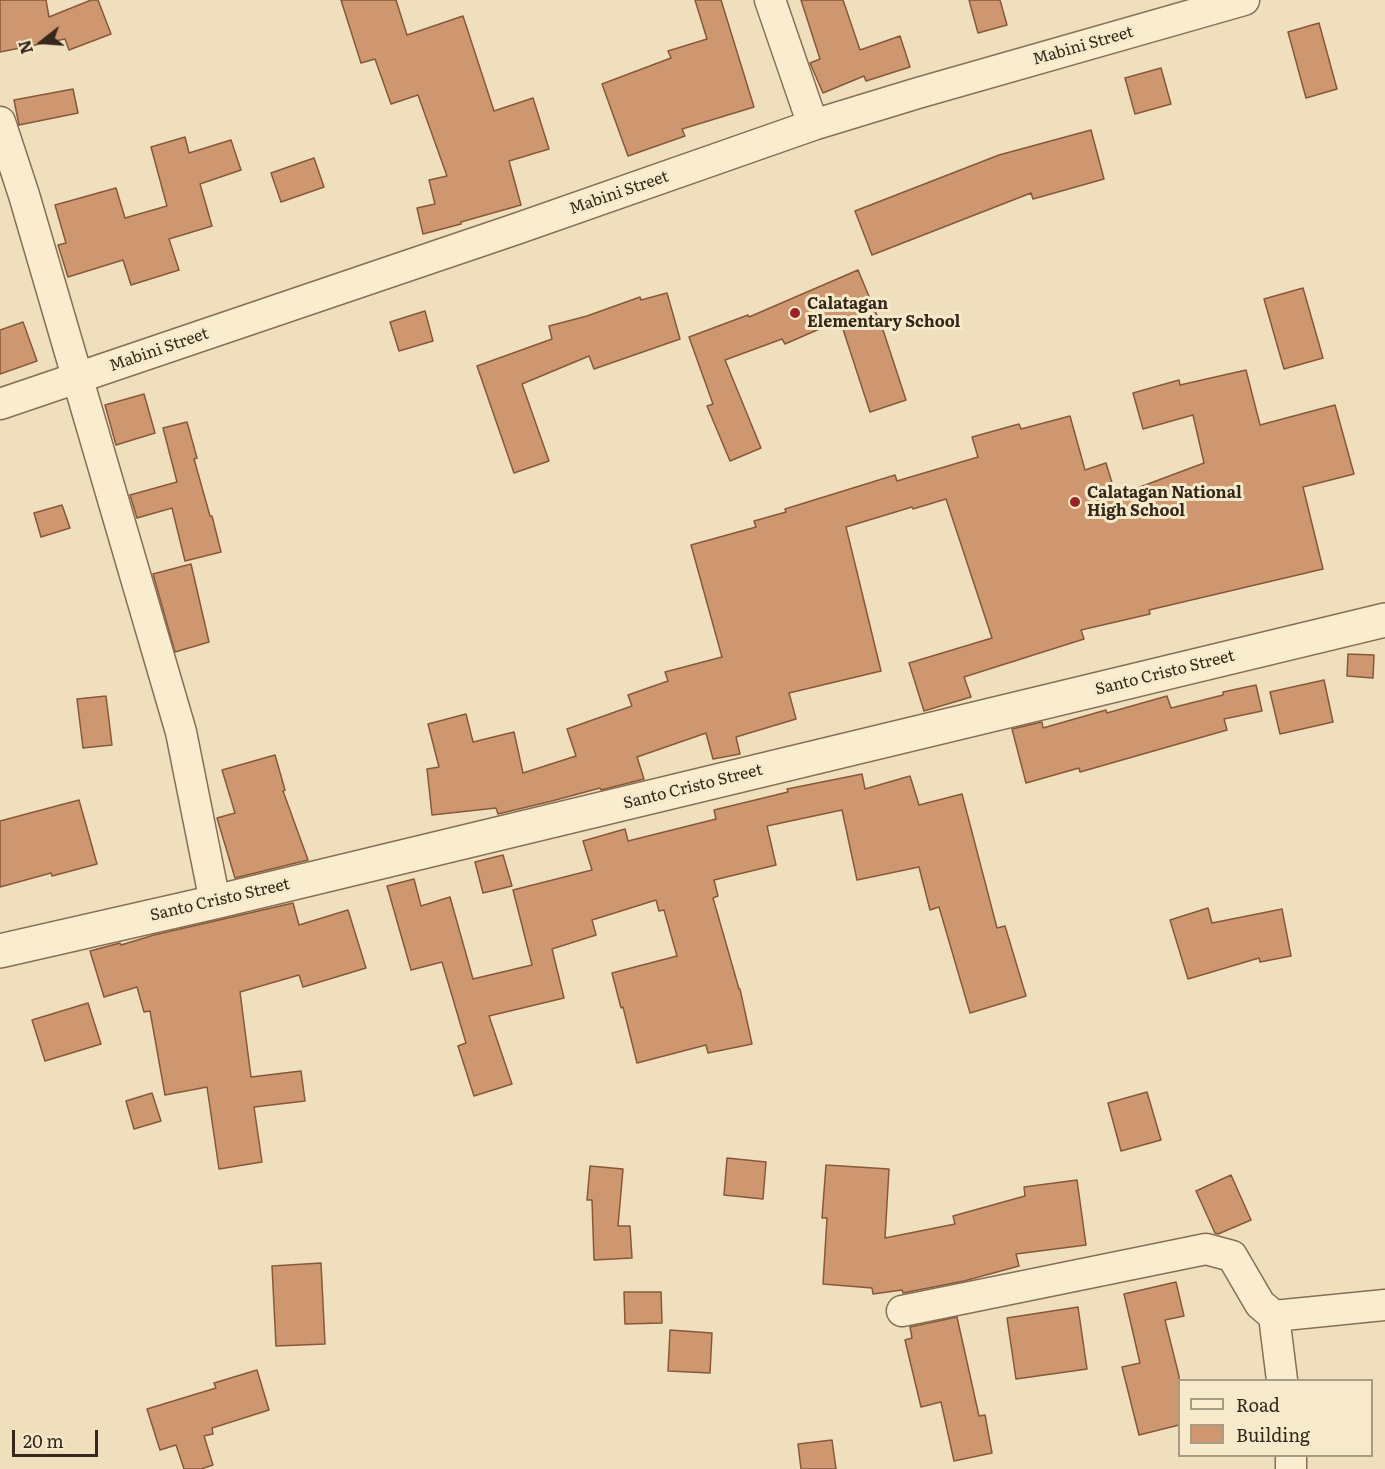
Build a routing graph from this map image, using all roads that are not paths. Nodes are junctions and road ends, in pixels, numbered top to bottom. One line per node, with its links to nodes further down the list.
1 (770, 0): 4 (street)
2 (1244, 0): 4 (street, Mabini Street)
3 (0, 122): 5 (street)
4 (813, 125): 5 (street, Mabini Street)
5 (78, 378): 6 (street, Mabini Street); 8 (street)
6 (0, 404)
7 (1385, 620): 8 (street, Santo Cristo Street)
8 (215, 902): 9 (street, Santo Cristo Street)
9 (0, 951)
10 (1385, 1305): 12 (street)
11 (902, 1311): 12 (street)
12 (1274, 1316): 13 (street)
13 (1282, 1379)

